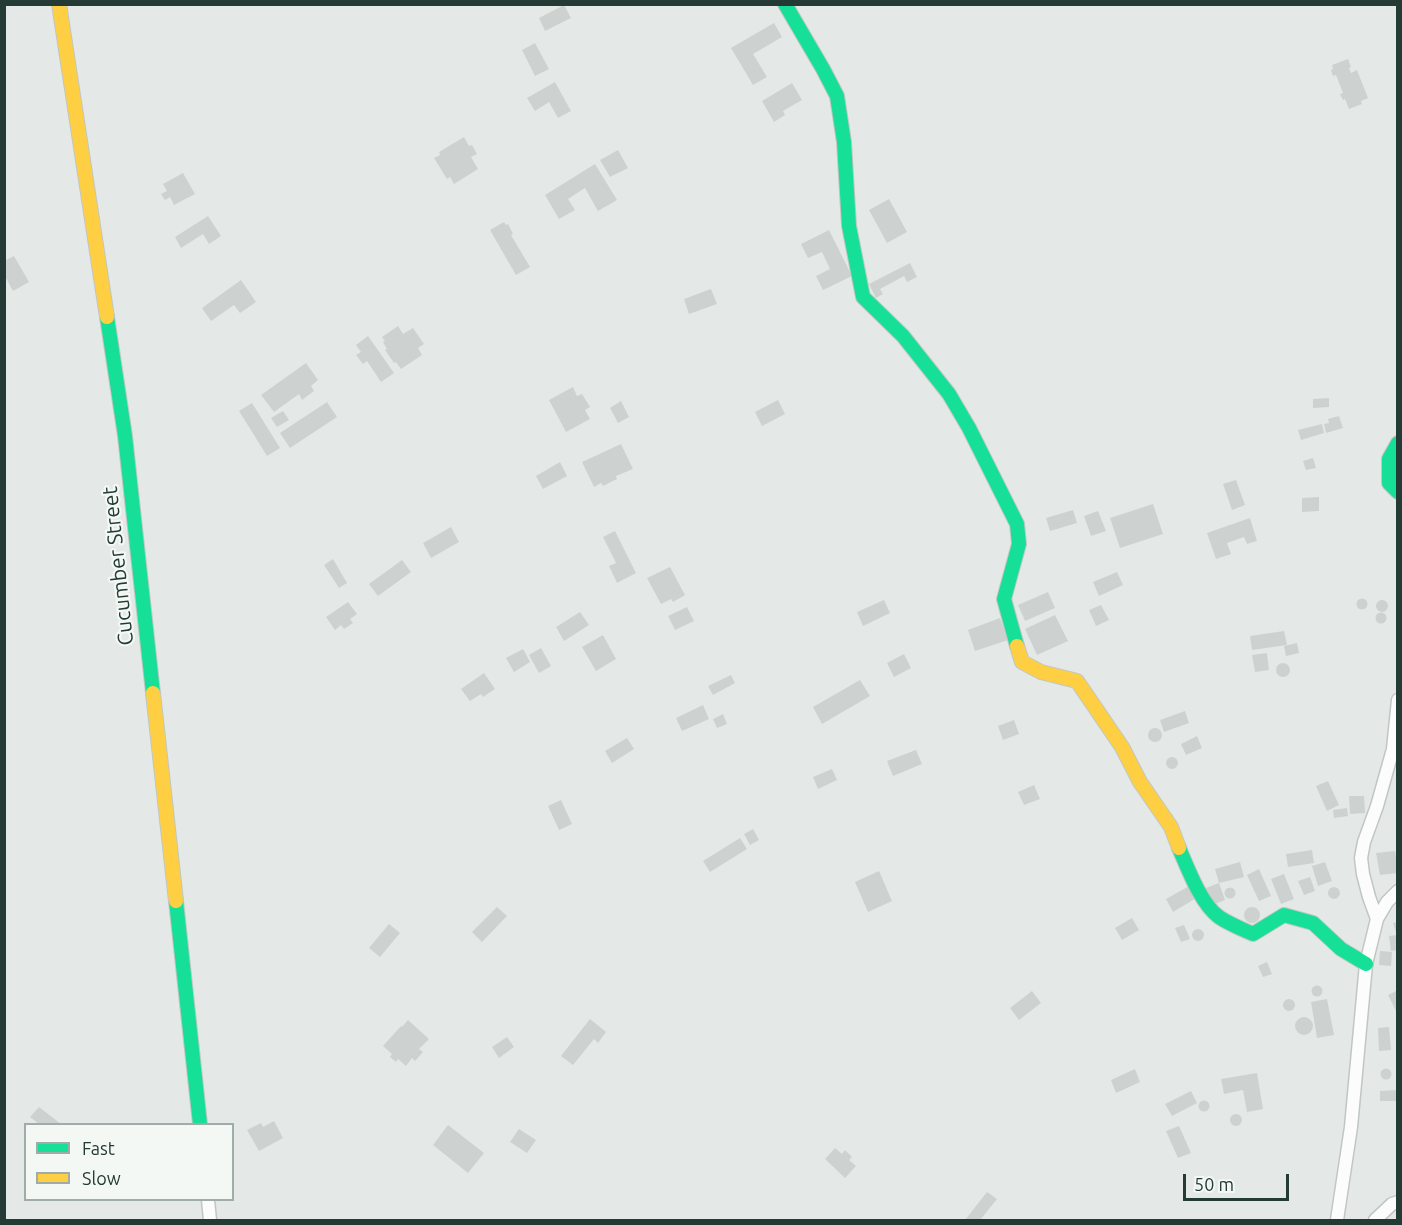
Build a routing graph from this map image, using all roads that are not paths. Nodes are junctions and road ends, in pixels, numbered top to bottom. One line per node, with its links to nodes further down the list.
1 (59, 4): 9 (street, Cucumber Street)
2 (785, 4): 8 (street)
3 (1398, 443): 4 (street)
4 (1398, 492)
5 (1398, 700): 7 (street)
6 (1398, 891): 7 (street)
7 (1377, 919): 8 (street)
8 (1366, 964): 13 (street)
9 (200, 1123)
10 (208, 1201): 12 (street)
11 (1398, 1202): 14 (street)
12 (210, 1221)
13 (1337, 1221)
14 (1375, 1221)

